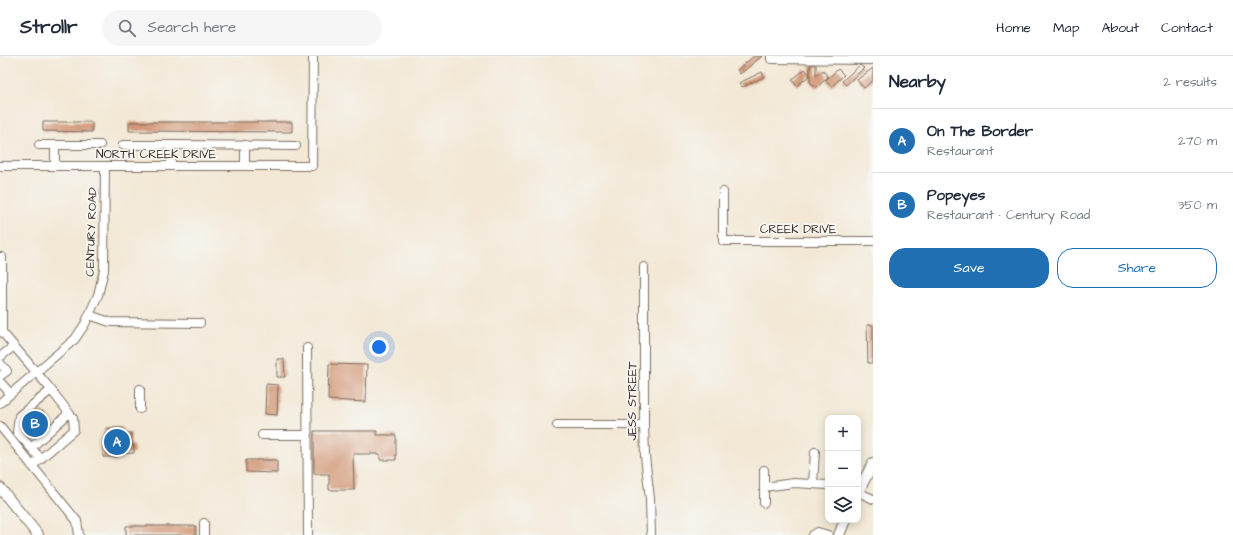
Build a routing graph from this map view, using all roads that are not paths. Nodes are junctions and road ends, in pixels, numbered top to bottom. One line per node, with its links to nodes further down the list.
1 (313, 56): 16 (street, NORTH CREEK DRIVE)
2 (771, 56): 3 (street)
3 (820, 58): 4 (street)
4 (873, 60)
5 (39, 145): 6 (street)
6 (55, 145): 7 (street); 13 (street)
7 (100, 145)
8 (123, 145): 9 (street)
9 (171, 145): 10 (street); 15 (street)
10 (245, 145): 11 (street); 16 (street)
11 (296, 146)
12 (0, 166): 13 (street, NORTH CREEK DRIVE)
13 (55, 166): 14 (street, NORTH CREEK DRIVE)
14 (105, 166): 15 (street, NORTH CREEK DRIVE); 22 (street, CENTURY ROAD)
15 (171, 166): 16 (street, NORTH CREEK DRIVE)
16 (245, 166)
17 (723, 192): 18 (street, CREEK DRIVE)
18 (873, 242)
19 (0, 257): 21 (street)
20 (644, 267): 40 (street, JESS STREET)
21 (1, 288): 24 (street)
22 (89, 315): 23 (street); 29 (street, CENTURY ROAD)
23 (200, 323)
24 (1, 332): 25 (street)
25 (14, 346): 27 (street); 29 (street)
26 (307, 348): 42 (street)
27 (0, 357)
28 (0, 363): 30 (street)
29 (37, 372): 33 (street); 34 (street, CENTURY ROAD)
30 (0, 376)
31 (0, 382): 34 (street)
32 (140, 389): 36 (street)
33 (51, 390): 37 (street); 43 (street)
34 (11, 394): 35 (street, CENTURY ROAD)
35 (0, 404)
36 (140, 409)
37 (69, 413): 43 (street); 45 (street)
38 (557, 425): 40 (street)
39 (0, 426): 47 (street)
40 (644, 426): 63 (street, JESS STREET)
41 (262, 435): 42 (street)
42 (307, 435): 62 (street)
43 (31, 448): 45 (street)
44 (815, 452): 49 (street)
45 (41, 459): 47 (street)
46 (873, 463): 52 (main road)
47 (32, 466): 60 (street)
48 (764, 470): 51 (street)
49 (813, 484): 50 (street); 51 (street)
50 (825, 485)
51 (764, 487): 56 (street)
52 (861, 487)
53 (0, 488): 59 (main road)
54 (861, 493): 55 (street)
55 (873, 499)
56 (764, 503)
57 (204, 523): 61 (street)
58 (844, 523): 66 (main road)
59 (34, 534)
60 (79, 535)
61 (204, 535)
62 (308, 535)
63 (651, 535)
64 (813, 535): 65 (street)
65 (828, 535)
66 (839, 535)

